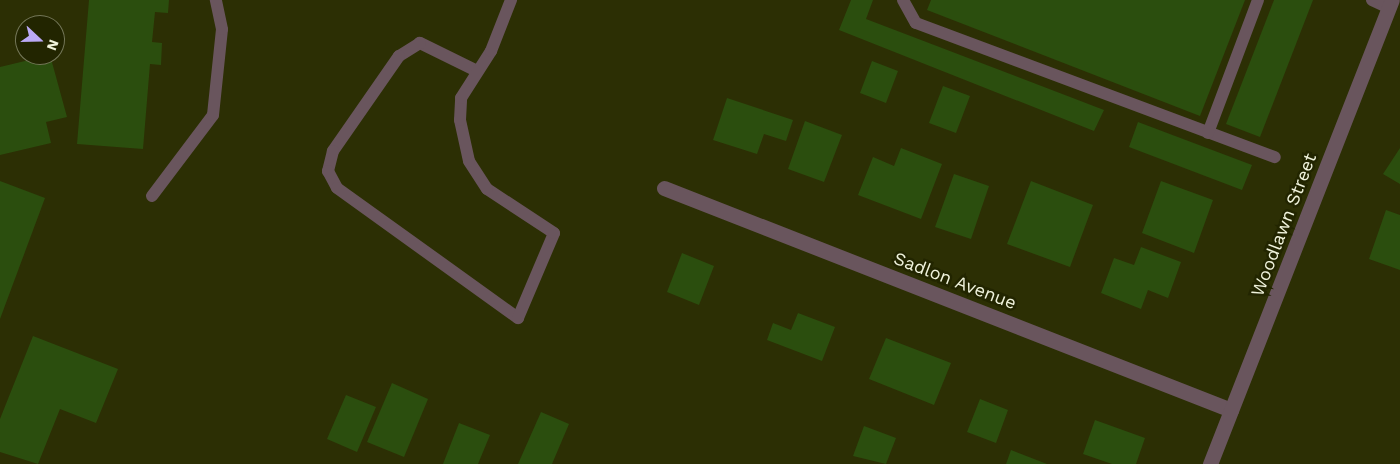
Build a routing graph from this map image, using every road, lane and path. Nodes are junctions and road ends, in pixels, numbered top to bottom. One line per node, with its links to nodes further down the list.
1 (512, 0): 7 (lane)
2 (903, 0): 8 (lane)
3 (1258, 0): 8 (lane)
4 (1372, 0): 6 (lane)
5 (219, 1): 11 (lane)
6 (1391, 4): 12 (street, Woodlawn Street)
7 (478, 71): 7 (lane)
8 (1208, 133): 9 (lane)
9 (1276, 157)
10 (664, 188): 12 (street, Sadlon Avenue)
11 (152, 196)
12 (1231, 410): 13 (street, Woodlawn Street)
13 (1210, 464)

